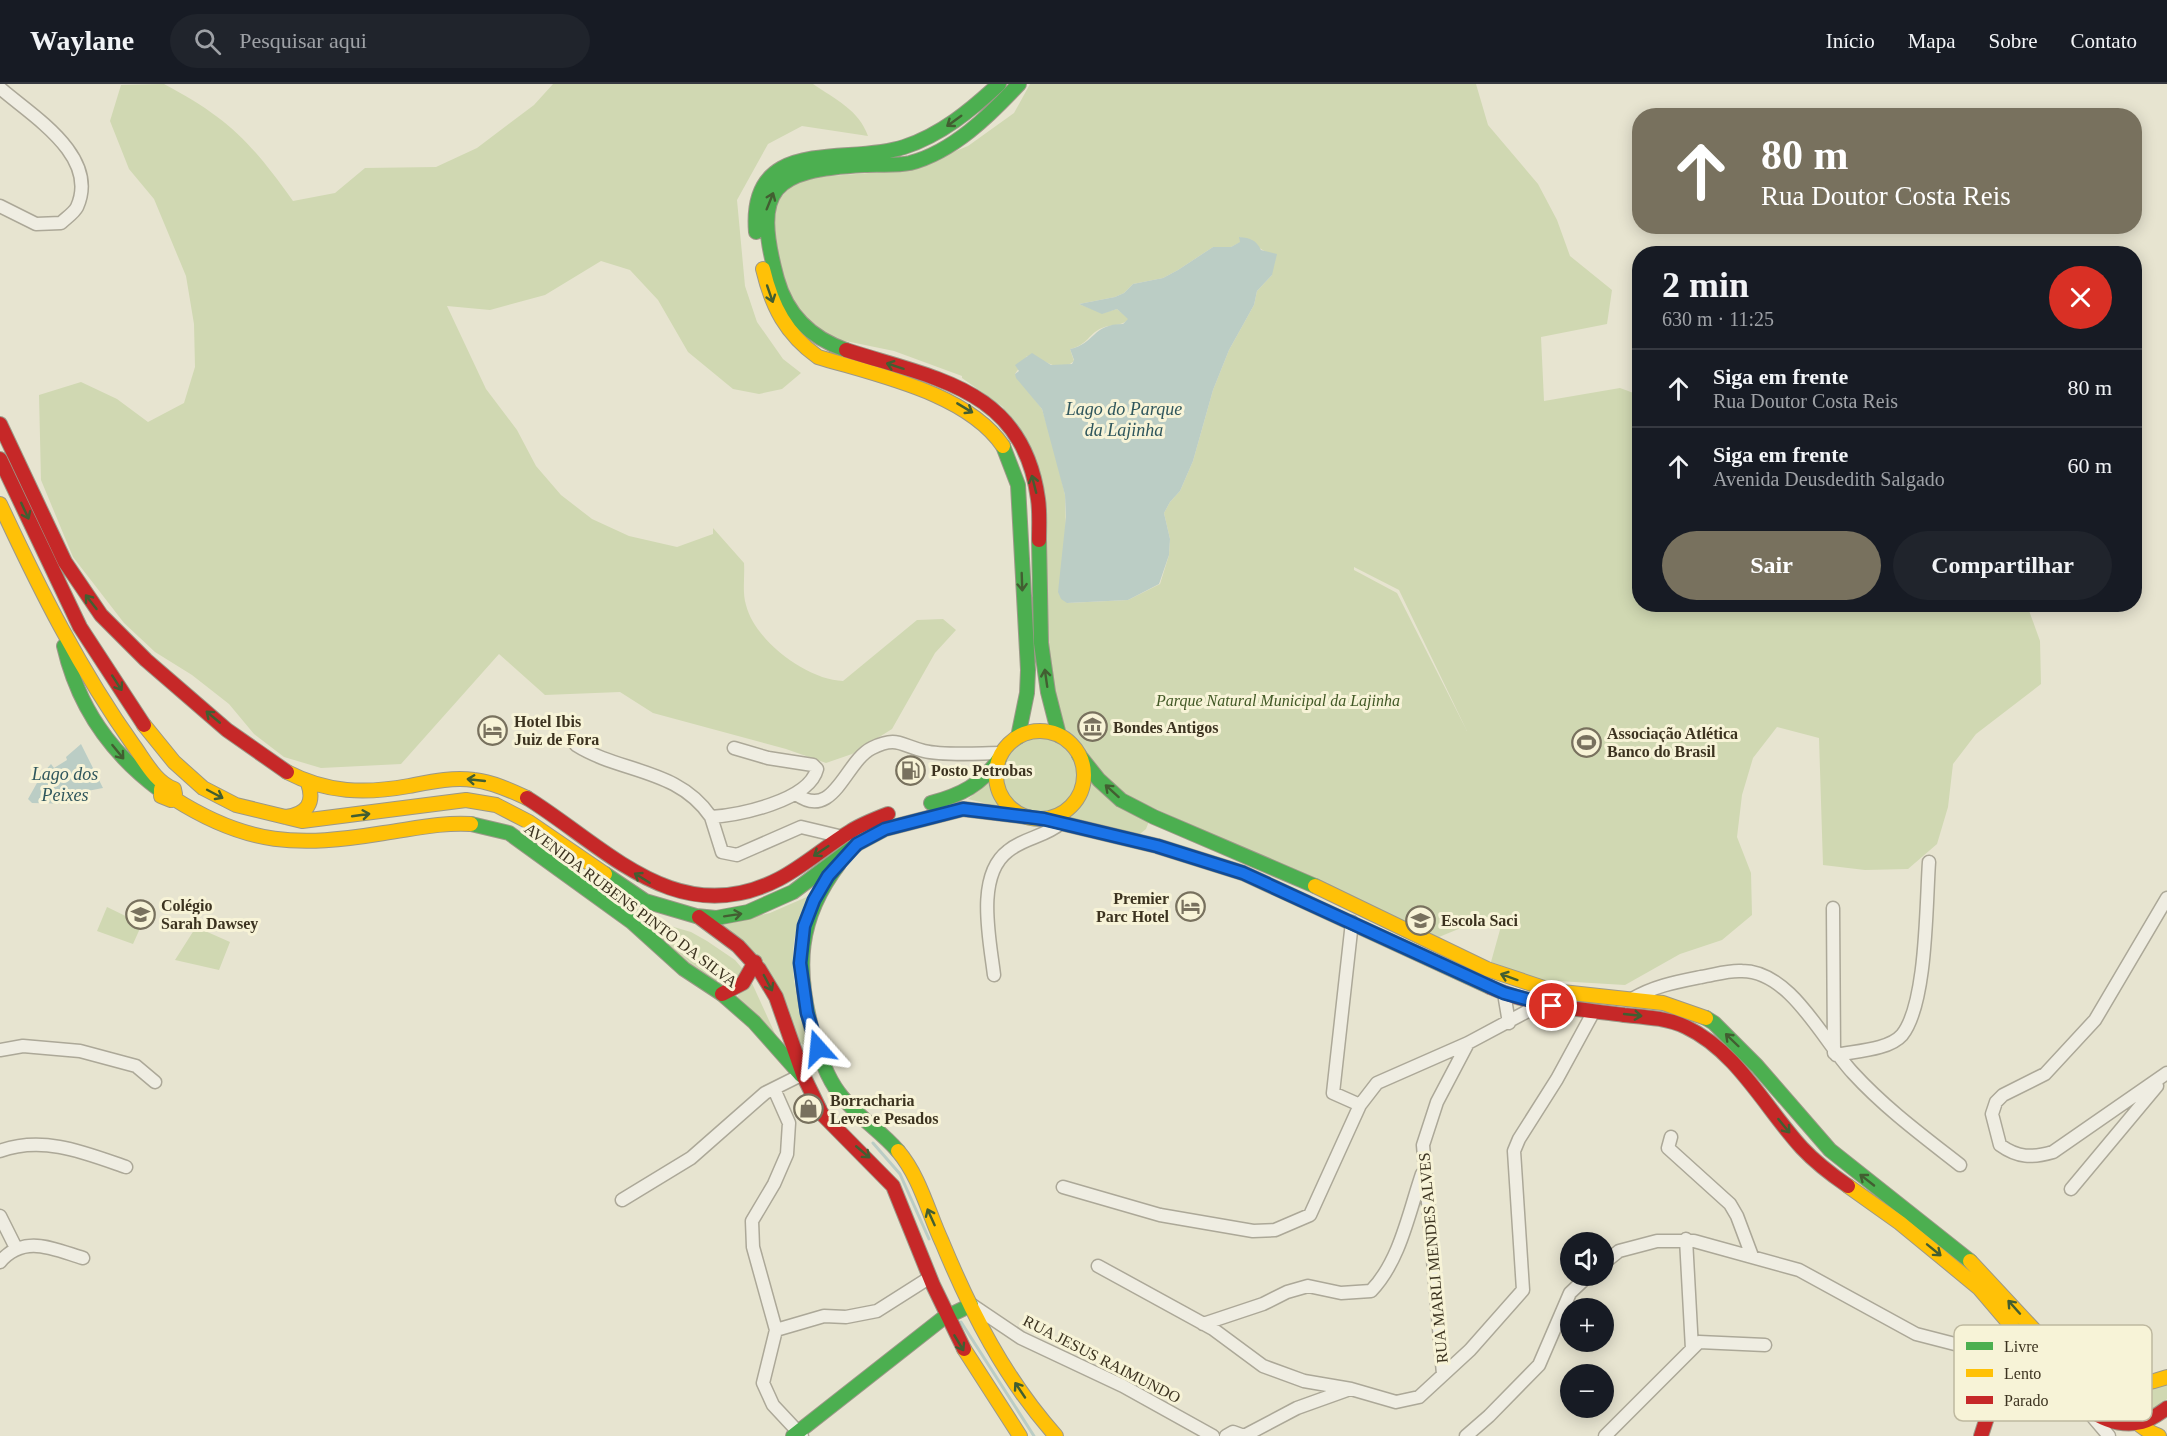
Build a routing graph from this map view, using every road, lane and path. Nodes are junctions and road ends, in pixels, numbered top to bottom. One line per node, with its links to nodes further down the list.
1 (999, 84): 14 (main road, one-way to 14)
2 (1019, 84): 13 (main road, one-way to 2)
3 (0, 88): 4 (street)
4 (0, 206)
5 (0, 424): 10 (main road, one-way to 5)
6 (0, 459): 8 (main road, one-way to 8)
7 (0, 504): 9 (main road, AVENIDA RUBENS PINTO DA SILVA)
8 (80, 627): 9 (main road); 10 (main road); 19 (main road, one-way to 19)
9 (64, 636): 11 (main road, AVENIDA RUBENS PINTO DA SILVA); 12 (main road, AVENIDA RUBENS PINTO DA SILVA)
10 (128, 647): 20 (main road, one-way to 10)
11 (100, 698): 12 (main road); 21 (main road, AVENIDA RUBENS PINTO DA SILVA)
12 (84, 706): 21 (main road, AVENIDA RUBENS PINTO DA SILVA, one-way to 21)
13 (1059, 735): 14 (main road); 17 (main road)
14 (1018, 737): 18 (main road)
15 (576, 745): 24 (street)
16 (734, 748): 22 (street)
17 (1079, 755): 26 (main road, one-way to 17); 27 (main road)
18 (1001, 756): 22 (street); 25 (main road); 29 (main road)
19 (187, 775): 21 (main road); 23 (main road, one-way to 23)
20 (308, 783): 23 (main road); 29 (main road, one-way to 20)
21 (168, 791): 40 (main road, AVENIDA RUBENS PINTO DA SILVA)
22 (796, 794): 24 (street)
23 (284, 817): 35 (main road, one-way to 35)
24 (711, 817): 29 (street)
25 (1028, 817): 27 (main road); 31 (main road)
26 (1154, 817): 30 (main road); 41 (main road, one-way to 26)
27 (1044, 819): 28 (main road)
28 (1061, 823): 30 (main road); 38 (street)
29 (843, 837)
30 (1137, 842): 36 (main road)
31 (857, 844): 35 (main road, one-way to 31); 55 (main road)
32 (1929, 862): 49 (street)
33 (2167, 898): 50 (street)
34 (1833, 908): 49 (street)
35 (696, 916): 37 (main road)
36 (1353, 922): 39 (main road); 54 (street)
37 (755, 962): 40 (main road); 47 (main road, one-way to 47)
38 (994, 975)
39 (1504, 993): 42 (main road); 44 (street)
40 (722, 994): 46 (main road, AVENIDA RUBENS PINTO DA SILVA)
41 (1632, 999): 49 (street); 79 (main road, one-way to 41)
42 (1541, 1004): 43 (main road); 44 (street)
43 (1594, 1011): 78 (main road, one-way to 78); 84 (street)
44 (1509, 1023): 45 (street)
45 (1468, 1043): 54 (street); 60 (street, RUA MARLI MENDES ALVES)
46 (776, 1046): 47 (main road); 51 (main road, AVENIDA RUBENS PINTO DA SILVA)
47 (794, 1049): 51 (main road); 55 (main road)
48 (0, 1050): 52 (street)
49 (1835, 1054): 58 (street)
50 (2167, 1073): 62 (street)
51 (801, 1075): 53 (street); 73 (main road, one-way to 73)
52 (155, 1082)
53 (774, 1089): 63 (street); 80 (street)
54 (1360, 1105): 61 (street)
55 (865, 1119): 71 (main road, one-way to 55)
56 (1671, 1137): 68 (street)
57 (0, 1151): 59 (street)
58 (1960, 1166)
59 (126, 1167)
60 (1423, 1171): 77 (street); 84 (street, RUA MARLI MENDES ALVES)
61 (1064, 1187)
62 (2071, 1189)
63 (622, 1200)
64 (0, 1216): 66 (street)
65 (1686, 1239): 67 (street); 68 (street); 83 (street)
66 (16, 1248): 69 (street); 70 (street)
67 (1614, 1255)
68 (1752, 1256): 81 (street)
69 (83, 1258)
70 (0, 1262)
71 (951, 1264): 73 (main road); 75 (main road)
72 (1098, 1266): 77 (street)
73 (929, 1278): 76 (main road); 80 (street)
74 (1577, 1286): 101 (street)
75 (971, 1305): 76 (main road); 97 (main road, one-way to 75); 98 (street, RUA JESUS RAIMUNDO)
76 (946, 1317): 95 (main road); 96 (main road, one-way to 96)
77 (1203, 1324): 87 (street)
78 (2009, 1325)
79 (2031, 1325)
80 (776, 1330): 95 (street)
81 (1954, 1344)
82 (1765, 1345): 83 (street)
83 (1692, 1349): 102 (street)
84 (1443, 1374): 87 (street)
85 (2167, 1377): 86 (main road)
86 (2152, 1380)
87 (1351, 1389): 100 (street)
88 (2167, 1408): 89 (main road)
89 (2152, 1419)
90 (1986, 1421): 103 (main road)
91 (2133, 1421): 93 (main road)
92 (2146, 1421): 93 (main road)
93 (2135, 1424): 94 (main road); 104 (main road)
94 (2106, 1431)
95 (798, 1434)
96 (1020, 1436)
97 (1056, 1436)
98 (1213, 1436)
99 (1226, 1436): 100 (street)
100 (1244, 1436)
101 (1466, 1436)
102 (1605, 1436)
103 (1981, 1436)
104 (2159, 1436)

